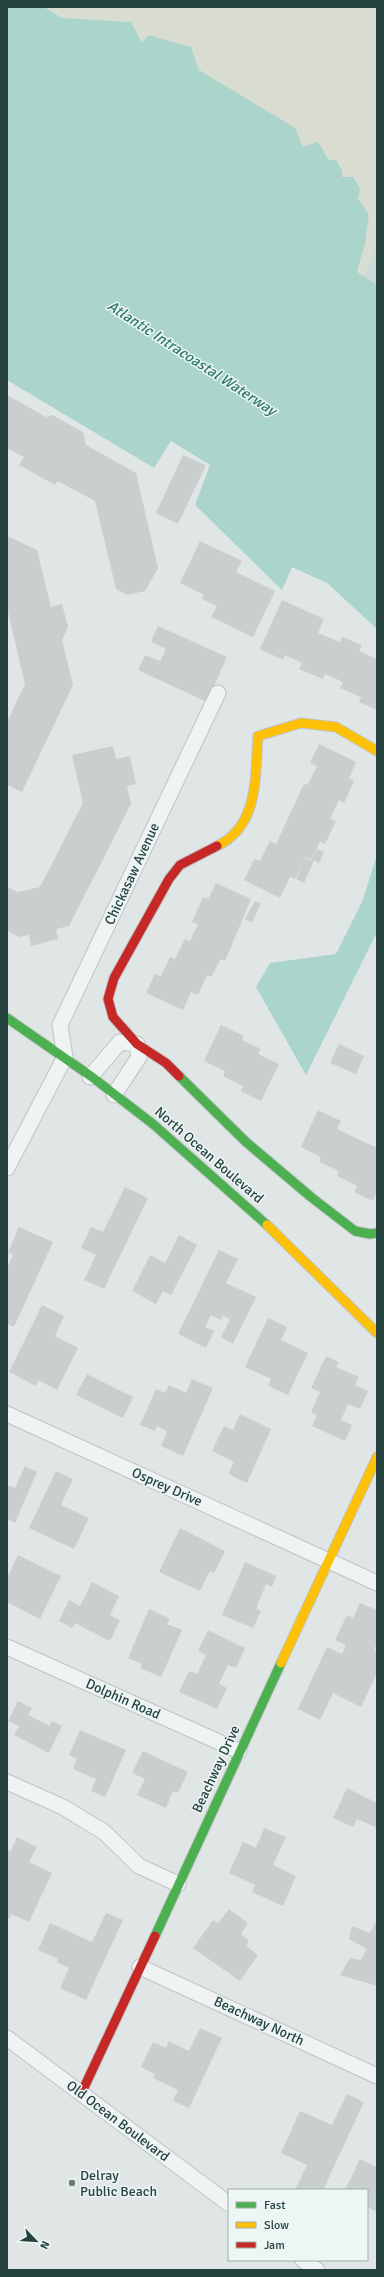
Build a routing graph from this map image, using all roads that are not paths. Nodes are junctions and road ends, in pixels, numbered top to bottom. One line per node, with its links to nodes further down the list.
1 (218, 693): 5 (street, Chickasaw Avenue)
2 (377, 751): 4 (street)
3 (7, 1018): 5 (street, North Ocean Boulevard)
4 (137, 1044): 6 (street); 7 (street); 9 (street)
5 (65, 1057): 6 (street, North Ocean Boulevard); 8 (street)
6 (90, 1077): 7 (street, North Ocean Boulevard)
7 (114, 1095): 10 (street, North Ocean Boulevard)
8 (7, 1168)
9 (377, 1233)
10 (377, 1333)
11 (7, 1414): 13 (street, Osprey Drive)
12 (377, 1457): 13 (street, Beachway Drive)
13 (328, 1560): 14 (street, Osprey Drive); 16 (street, Beachway Drive)
14 (377, 1583)
15 (7, 1647): 16 (street, Dolphin Road)
16 (239, 1750): 18 (street, Beachway Drive)
17 (7, 1782): 18 (street)
18 (178, 1884): 19 (street, Beachway Drive)
19 (140, 1967): 21 (street, Beachway North); 22 (street, Beachway Drive)
20 (7, 2038): 22 (street, Old Ocean Boulevard)
21 (377, 2076)
22 (81, 2094): 23 (street, Old Ocean Boulevard)
23 (228, 2203)
24 (304, 2261): 25 (street)
25 (317, 2270)

